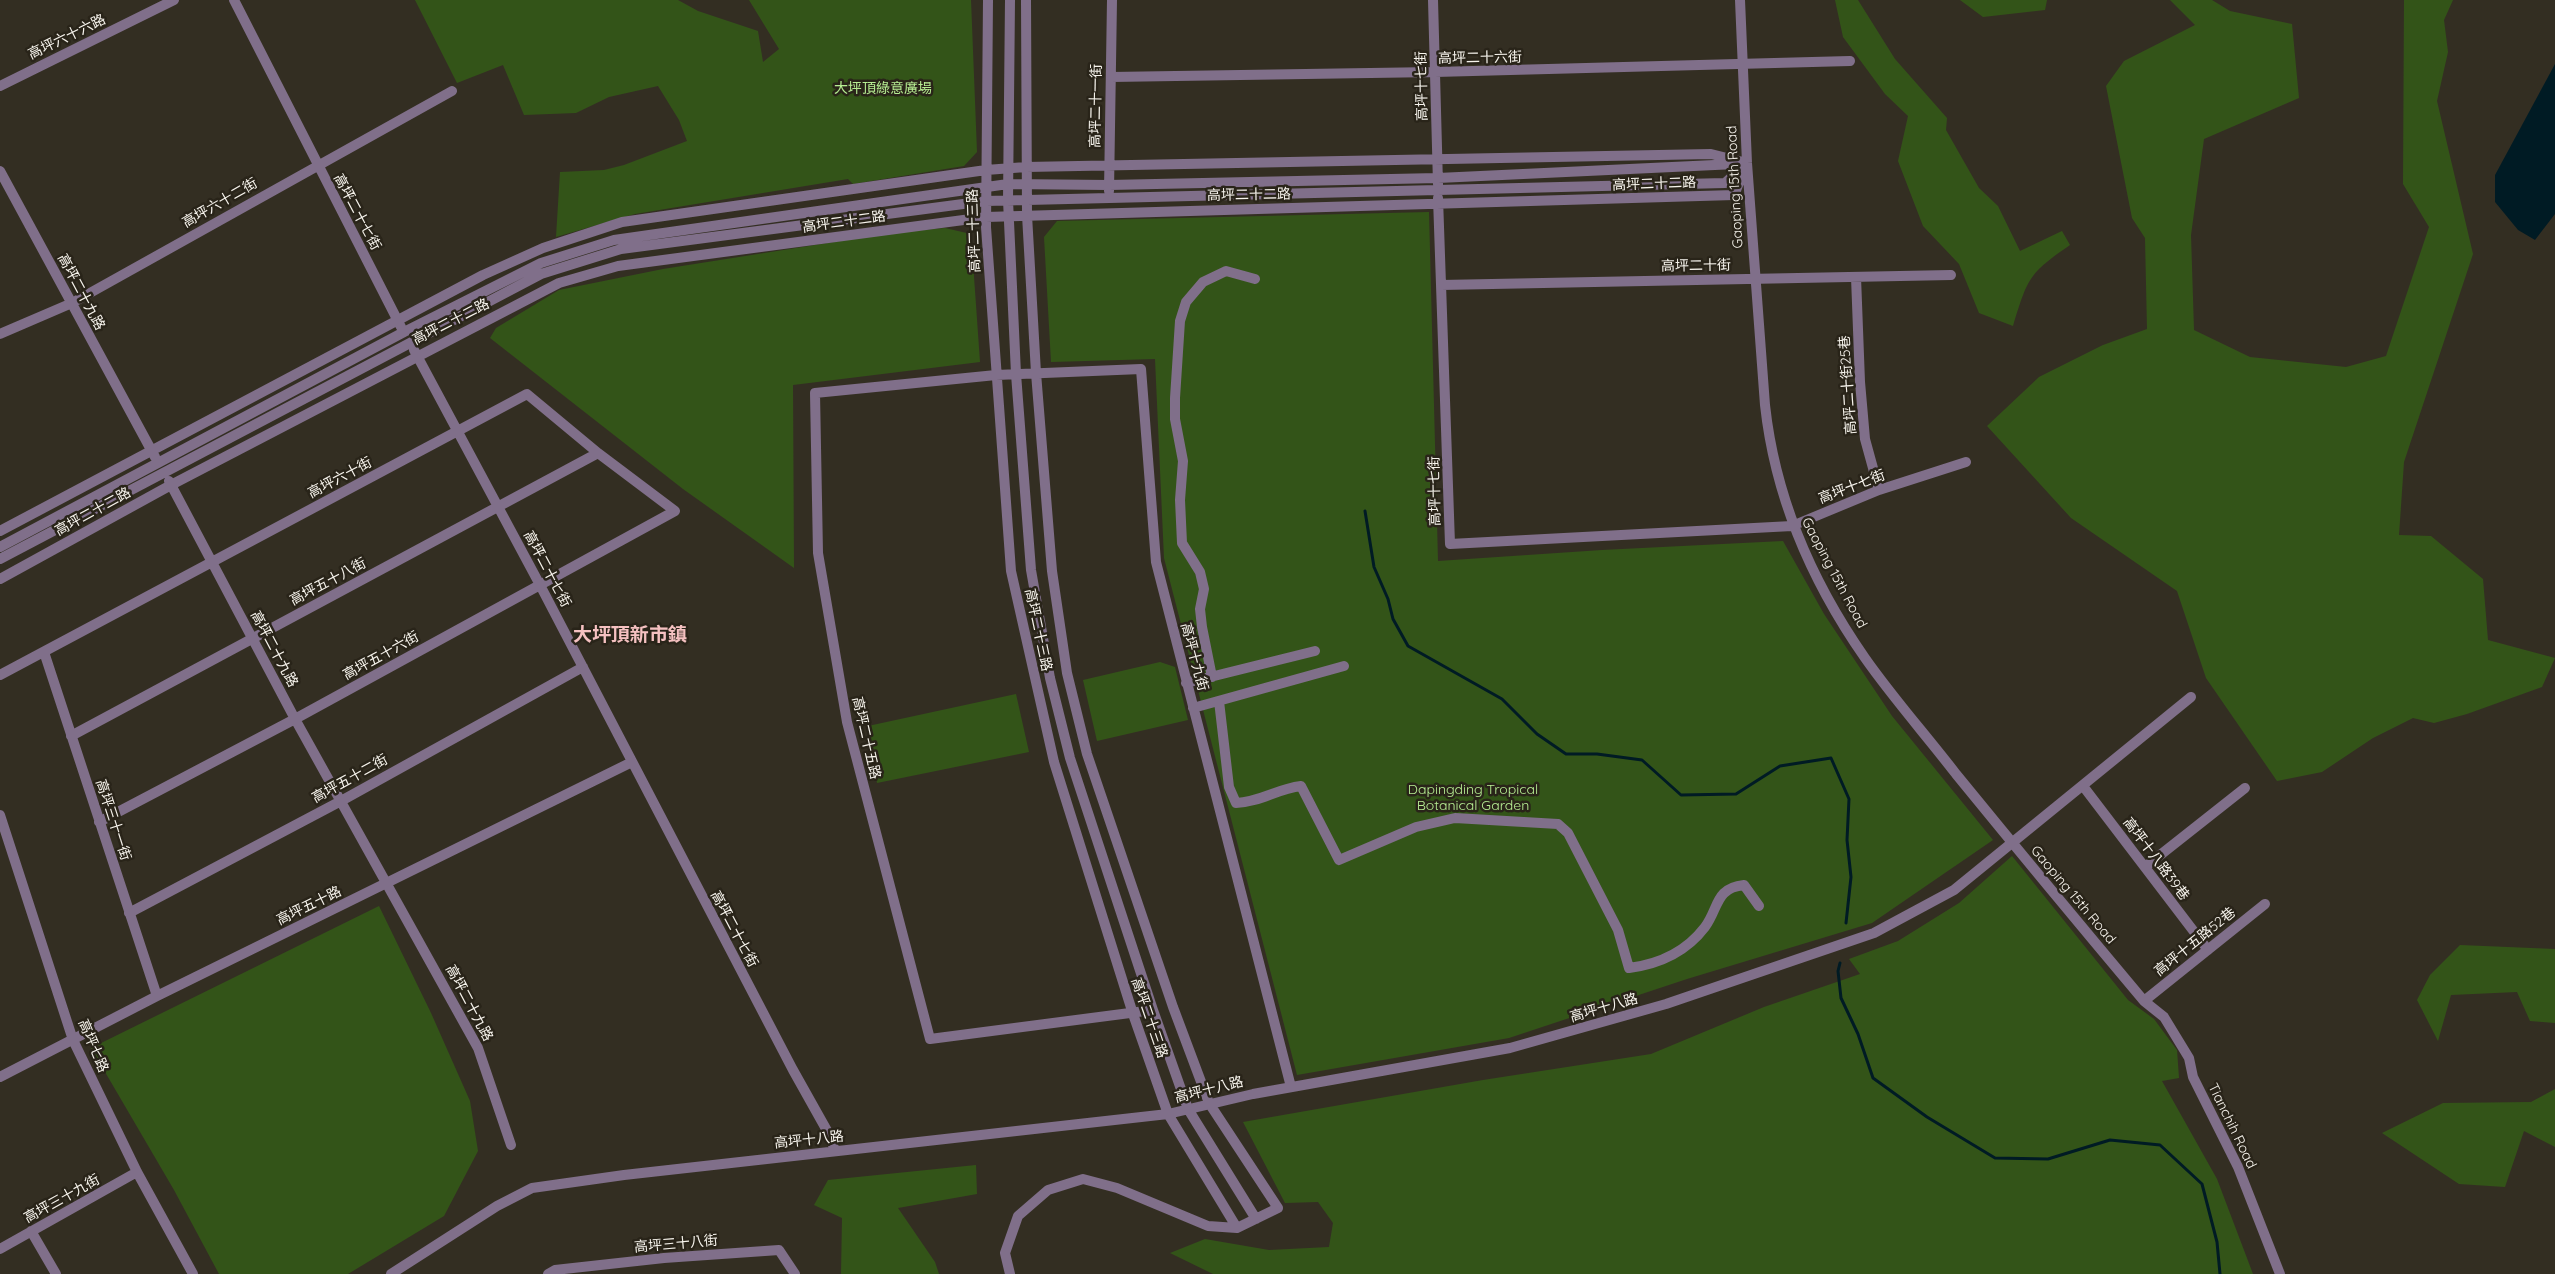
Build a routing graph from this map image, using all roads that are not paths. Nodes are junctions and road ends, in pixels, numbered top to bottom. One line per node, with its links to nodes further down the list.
1 (174, 0): 13 (street, 高坪六十六路)
2 (234, 0): 17 (street, 高坪二十七街)
3 (988, 0): 22 (street, 高坪二十三路)
4 (1010, 0): 20 (street, 高坪二十三路)
5 (1026, 0): 19 (street, 高坪二十三路)
6 (1112, 0): 12 (street, 高坪二十一街)
7 (1433, 0): 11 (street, 高坪十七街)
8 (1740, 0): 10 (street, Gaoping 15th Road)
9 (1850, 61): 10 (street, 高坪二十六街)
10 (1742, 66): 11 (street, 高坪二十六街); 16 (street, Gaoping 15th Road)
11 (1435, 72): 12 (street, 高坪二十六街); 15 (street, 高坪十七街)
12 (1110, 76): 18 (street, 高坪二十一街)
13 (0, 86)
14 (452, 91): 17 (street, 高坪六十二街)
15 (1437, 159): 16 (street, 高坪二十二路); 18 (street, 高坪二十二路); 23 (street, 高坪十七街)
16 (1747, 163): 23 (street, 高坪二十二路); 28 (street, 高坪二十二路); 33 (street, 高坪二十二路); 41 (street, Gaoping 15th Road)
17 (317, 164): 43 (street, 高坪六十二街); 44 (street, 高坪二十七街)
18 (1109, 166): 19 (street, 高坪二十二路); 26 (street, 高坪二十一街)
19 (1026, 167): 20 (street, 高坪二十二路); 24 (street, 高坪二十三路)
20 (1008, 168): 22 (street, 高坪二十二路); 25 (street, 高坪二十三路)
21 (0, 170): 43 (street, 高坪二十九路)
22 (986, 170): 27 (street, 高坪二十三路); 44 (street, 高坪二十二路)
23 (1438, 178): 26 (street, 高坪二十二路); 28 (street, 高坪十七街)
24 (1026, 183): 25 (street, 高坪二十二路); 26 (street, 高坪二十二路); 30 (street, 高坪二十三路)
25 (1008, 184): 27 (street, 高坪二十二路); 31 (street, 高坪二十三路)
26 (1109, 185): 29 (street, 高坪二十一街)
27 (986, 186): 32 (street, 高坪二十三路); 45 (street, 高坪二十二路)
28 (1438, 191): 29 (street, 高坪二十二路); 33 (street, 高坪十七街)
29 (1110, 198): 30 (street, 高坪二十二路); 34 (street, 高坪二十一街)
30 (1027, 199): 31 (street, 高坪二十二路); 35 (street, 高坪二十三路)
31 (1008, 200): 32 (street, 高坪二十二路); 36 (street, 高坪二十三路)
32 (986, 201): 37 (street, 高坪二十三路); 47 (street, 高坪二十二路)
33 (1438, 204): 34 (street, 高坪二十二路); 42 (street, 高坪十七街)
34 (1110, 212): 35 (street, 高坪二十二路)
35 (1027, 214): 36 (street, 高坪二十二路); 49 (street, 高坪二十三路)
36 (1009, 216): 37 (street, 高坪二十二路); 50 (street, 高坪二十三路)
37 (986, 217): 48 (street, 高坪二十二路); 51 (street, 高坪二十三路)
38 (1951, 275): 39 (street, 高坪二十街)
39 (1856, 277): 41 (street, 高坪二十街); 59 (street, 高坪二十街25巷)
40 (1256, 279): 75 (street)
41 (1754, 279): 42 (street, 高坪二十街); 62 (street, Gaoping 15th Road)
42 (1441, 285): 62 (street, 高坪十七街)
43 (72, 303): 46 (street, 高坪六十二街); 53 (street, 高坪二十九路)
44 (398, 321): 45 (street, 高坪二十七街); 53 (street, 高坪二十二路)
45 (404, 332): 47 (street, 高坪二十七街); 56 (street, 高坪二十二路)
46 (0, 334)
47 (410, 344): 48 (street, 高坪二十七街); 57 (street, 高坪二十二路)
48 (416, 355): 52 (street, 高坪二十七街); 58 (street, 高坪二十二路)
49 (1036, 373): 50 (street, 高坪十九街); 76 (street, 高坪十九街); 102 (street, 高坪二十三路)
50 (1016, 374): 51 (street, 高坪十九街); 97 (street, 高坪二十三路)
51 (996, 375): 98 (street, 高坪二十三路); 98 (street, 高坪二十五路)
52 (457, 431): 54 (street, 高坪六十街); 60 (street, 高坪二十七街); 66 (street, 高坪六十街)
53 (152, 451): 56 (street, 高坪二十九路); 63 (street, 高坪二十二路)
54 (598, 453): 60 (street, 高坪五十八街); 61 (street, 高坪六十街)
55 (1966, 462): 59 (street, 高坪十七街)
56 (159, 463): 57 (street, 高坪二十九路); 64 (street, 高坪二十二路)
57 (165, 474): 58 (street, 高坪二十九路); 65 (street, 高坪二十二路)
58 (171, 485): 66 (street, 高坪二十九路); 67 (street, 高坪二十二路)
59 (1879, 490): 62 (street, 高坪十七街)
60 (498, 506): 68 (street, 高坪二十七街); 69 (street, 高坪五十八街)
61 (675, 511): 68 (street, 高坪五十六街)
62 (1792, 526): 88 (street, Gaoping 15th Road)
63 (0, 531)
64 (0, 547)
65 (0, 559)
66 (213, 562): 69 (street, 高坪二十九路); 71 (street, 高坪六十街)
67 (0, 579)
68 (540, 585): 73 (street, 高坪二十七街); 80 (street, 高坪五十六街)
69 (253, 638): 80 (street, 高坪二十九路); 81 (street, 高坪五十八街)
70 (1315, 651): 75 (street)
71 (44, 652): 74 (street, 高坪六十街); 81 (street, 高坪三十一街)
72 (1344, 666): 78 (street)
73 (583, 667): 82 (street, 高坪二十七街); 85 (street, 高坪五十二街)
74 (0, 676)
75 (1212, 677): 76 (street)
76 (1186, 683): 79 (street, 高坪十九街)
77 (2191, 697): 83 (street, 高坪十八路)
78 (1219, 701): 79 (street); 92 (street)
79 (1193, 708): 101 (street, 高坪十九街)
80 (296, 718): 85 (street, 高坪二十九路); 87 (street, 高坪五十六街)
81 (71, 736): 87 (street, 高坪三十一街)
82 (632, 762): 90 (street, 高坪五十路); 106 (street, 高坪二十七街)
83 (2083, 786): 88 (street, 高坪十八路); 89 (street, 高坪十八路39巷)
84 (2246, 788): 89 (street)
85 (341, 801): 90 (street, 高坪二十九路); 93 (street, 高坪五十二街)
86 (0, 815): 99 (street, 高坪七路)
87 (99, 822): 93 (street, 高坪三十一街)
88 (2012, 844): 96 (street, Gaoping 15th Road); 101 (street, 高坪十八路)
89 (2145, 867): 94 (street, 高坪十八路39巷)
90 (387, 883): 95 (street, 高坪五十路); 105 (street, 高坪二十九路)
91 (2264, 904): 94 (street, 高坪十五路52巷)
92 (1759, 906)
93 (129, 913): 95 (street, 高坪三十一街)
94 (2208, 950): 96 (street, 高坪十五路52巷)
95 (157, 996): 99 (street, 高坪五十路)
96 (2144, 1001): 118 (street, Tianchih Road)
97 (1153, 1010): 98 (street, 高坪二十五路); 103 (street, 高坪二十三路)
98 (1133, 1014): 104 (street, 高坪二十三路)
99 (73, 1040): 100 (street, 高坪五十路); 107 (street, 高坪七路)
100 (0, 1077)
101 (1291, 1087): 102 (street, 高坪十八路)
102 (1209, 1103): 103 (street, 高坪十八路); 108 (street, 高坪二十三路)
103 (1188, 1109): 104 (street, 高坪十八路); 108 (street, 高坪二十三路)
104 (1168, 1114): 106 (street, 高坪十八路); 109 (street, 高坪二十三路)
105 (511, 1145)
106 (835, 1151): 114 (street, 高坪十八路)
107 (138, 1172): 110 (street, 高坪三十九街); 113 (street, 高坪七路)
108 (1256, 1219): 109 (street)
109 (1237, 1228): 117 (street)
110 (31, 1231): 111 (street, 高坪三十九街); 112 (street)
111 (0, 1249)
112 (56, 1274)
113 (193, 1274)
114 (391, 1274)
115 (548, 1274): 116 (street, 高坪三十八街)
116 (795, 1274)
117 (1010, 1274)
118 (2280, 1274)

